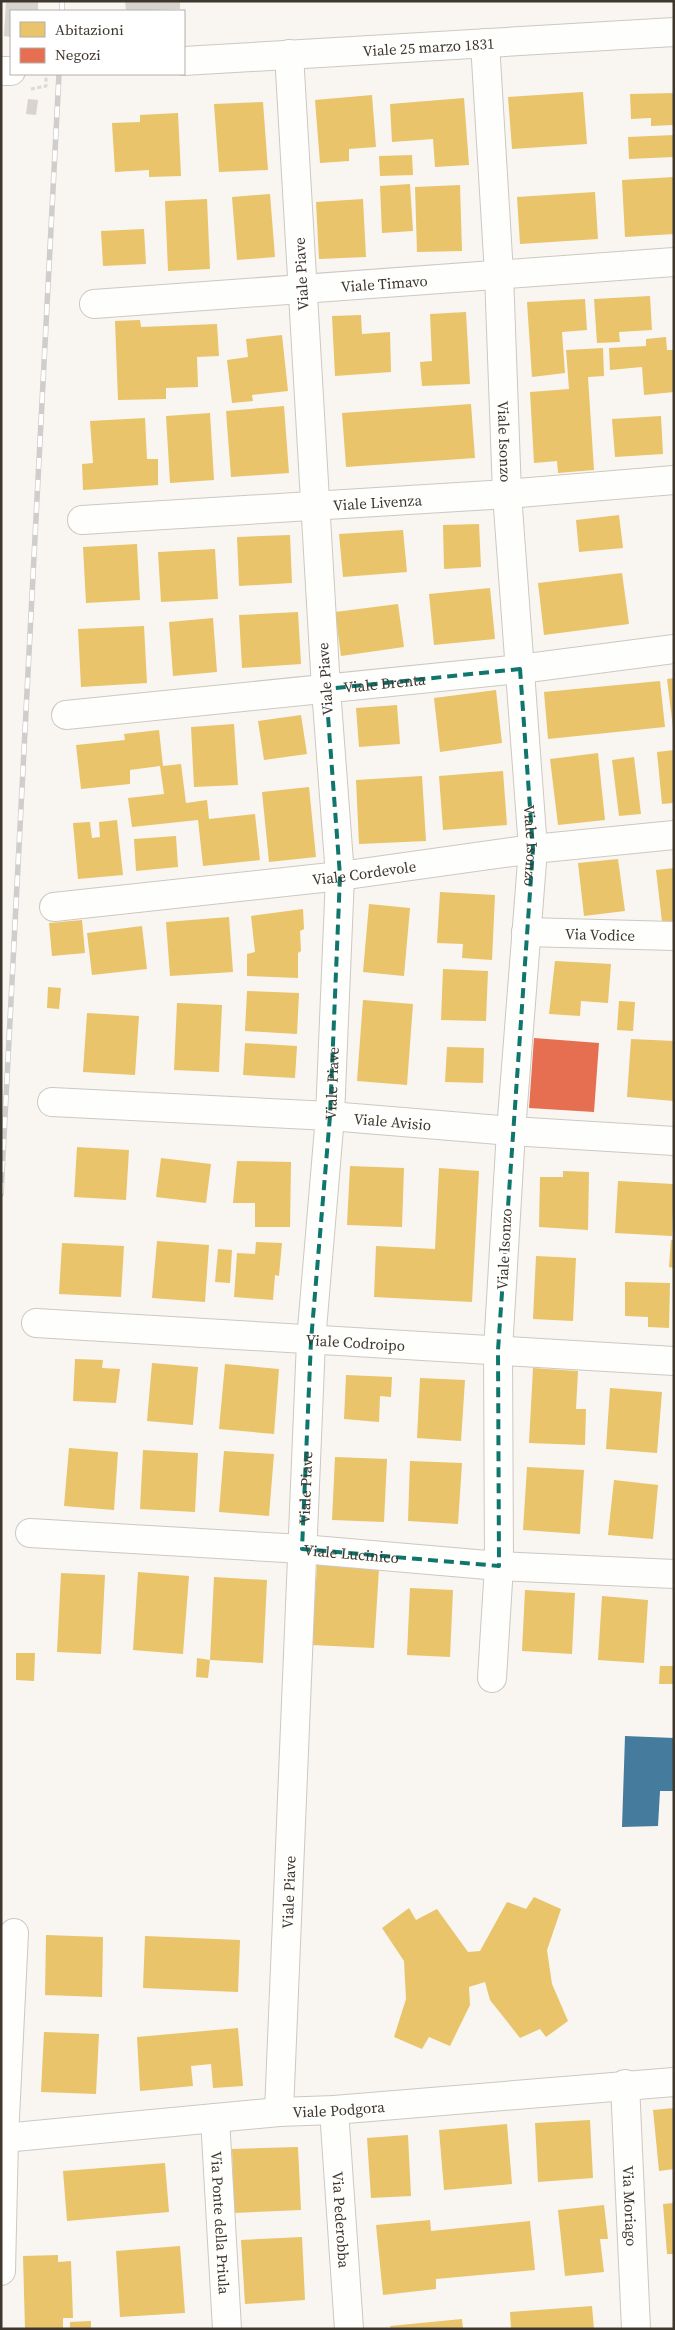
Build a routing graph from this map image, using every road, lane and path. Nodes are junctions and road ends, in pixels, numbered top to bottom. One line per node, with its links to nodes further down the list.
1 (674, 32): 2 (street, Viale 25 marzo 1831)
2 (485, 43): 3 (street, Viale 25 marzo 1831); 6 (street, Viale Isonzo)
3 (289, 54): 4 (street, Viale 25 marzo 1831); 7 (street, Viale Piave)
4 (185, 60)
5 (674, 262): 6 (street, Viale Timavo)
6 (499, 274): 7 (street, Viale Timavo); 10 (street, Viale Isonzo)
7 (301, 288): 8 (street, Viale Timavo); 11 (street, Viale Piave)
8 (94, 304)
9 (674, 480): 10 (street, Viale Livenza)
10 (507, 494): 11 (street, Viale Livenza); 14 (street, Viale Isonzo)
11 (314, 504): 12 (street, Viale Livenza); 15 (street, Viale Piave)
12 (82, 520)
13 (674, 650): 14 (street, Viale Brenta)
14 (520, 669): 15 (street, Viale Brenta); 18 (street, Viale Isonzo)
15 (326, 689): 16 (street, Viale Brenta); 19 (street, Viale Piave)
16 (66, 715)
17 (674, 835): 18 (street, Viale Cordevole)
18 (532, 849): 19 (street, Viale Cordevole); 21 (street, Viale Isonzo)
19 (340, 876): 20 (street, Viale Cordevole); 24 (street, Viale Piave)
20 (54, 907)
21 (526, 932): 22 (street, Via Vodice); 25 (street, Viale Isonzo)
22 (674, 936)
23 (52, 1102): 24 (street, Viale Avisio)
24 (330, 1116): 25 (street, Viale Avisio); 28 (street, Viale Piave)
25 (511, 1131): 26 (street, Viale Avisio); 29 (street, Viale Isonzo)
26 (674, 1142)
27 (36, 1323): 28 (street, Viale Codroipo)
28 (312, 1341): 29 (street, Viale Codroipo); 32 (street, Viale Piave)
29 (498, 1350): 30 (street, Viale Codroipo); 33 (street, Viale Isonzo)
30 (674, 1360)
31 (30, 1534): 32 (street, Viale Lucinico)
32 (302, 1549): 33 (street, Viale Lucinico); 40 (street, Viale Piave)
33 (499, 1566): 34 (street, Viale Lucinico); 35 (street, Viale Isonzo)
34 (674, 1574)
35 (492, 1678)
36 (14, 1933): 42 (street)
37 (674, 2082): 38 (street, Viale Podgora)
38 (625, 2084): 39 (street, Viale Podgora); 46 (street, Via Moriago)
39 (334, 2110): 40 (street, Viale Podgora); 45 (street, Via Pederobba)
40 (279, 2112): 41 (street, Viale Podgora)
41 (215, 2118): 42 (street, Viale Podgora); 44 (street, Via Ponte della Priula)
42 (4, 2138): 43 (street)
43 (1, 2271)
44 (227, 2329)
45 (350, 2329)
46 (636, 2329)

